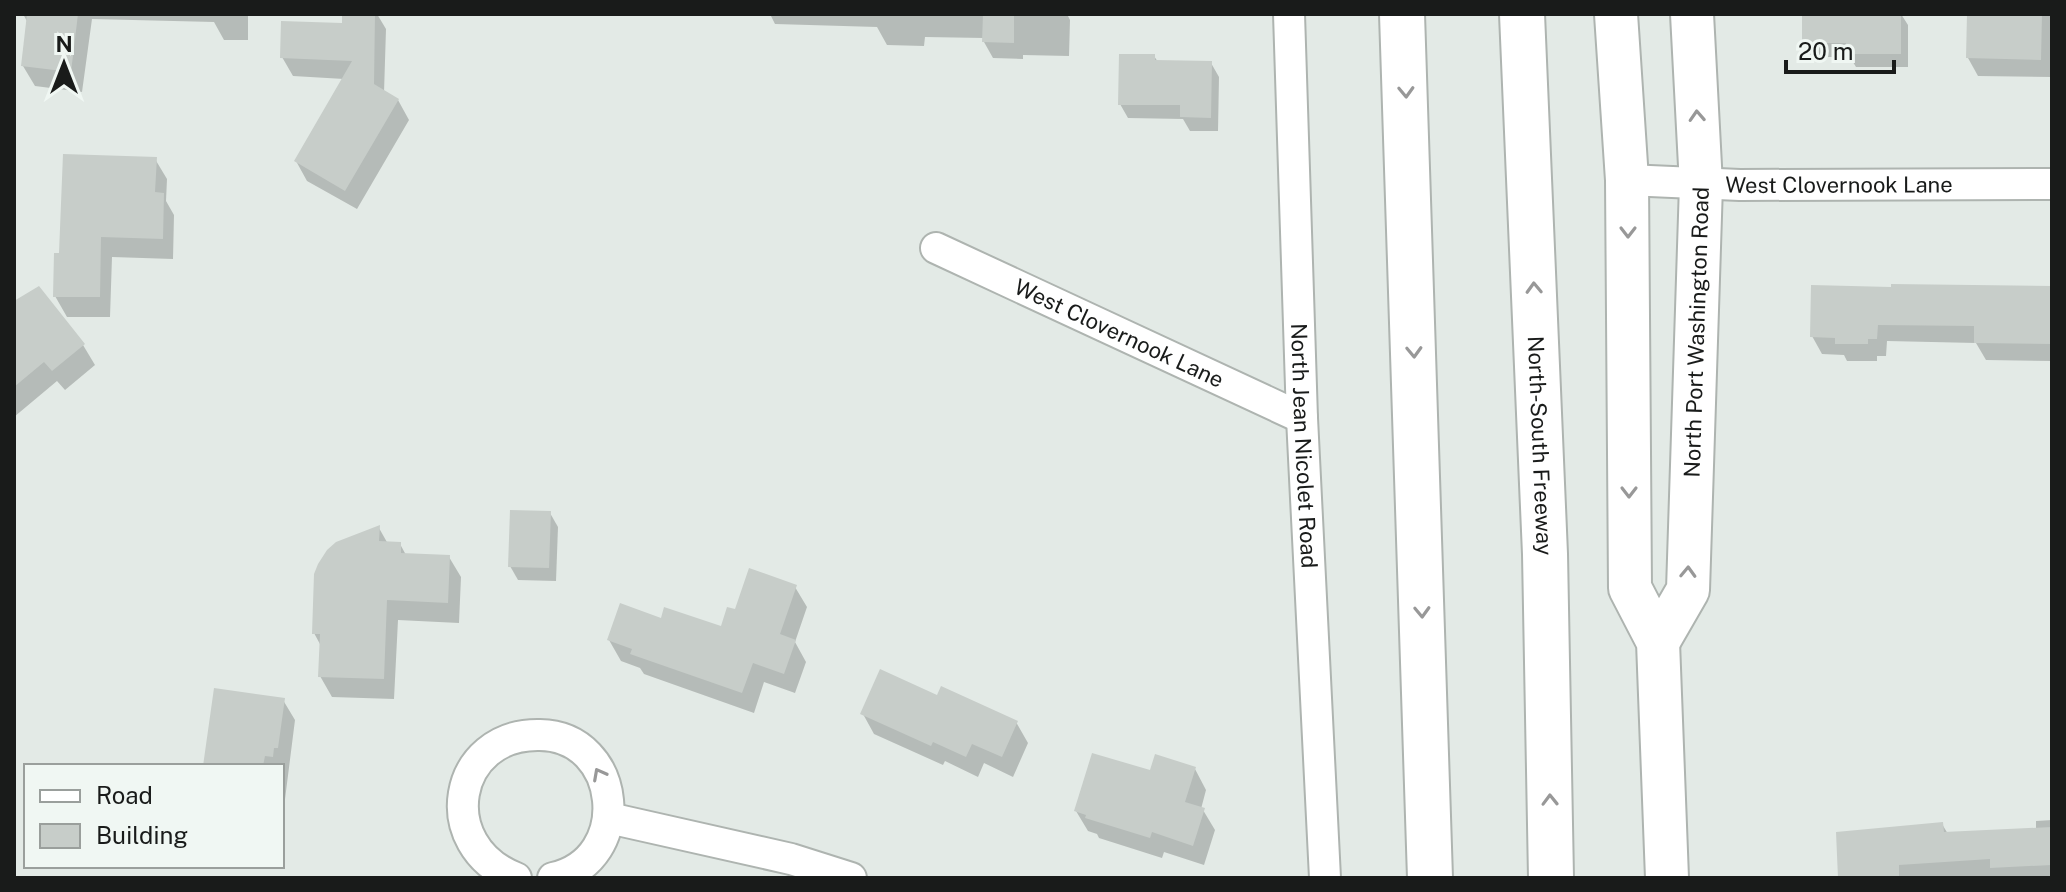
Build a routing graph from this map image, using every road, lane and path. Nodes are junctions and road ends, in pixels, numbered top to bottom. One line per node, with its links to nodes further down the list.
1 (1289, 14): 10 (street, North Jean Nicolet Road)
2 (1402, 14): 17 (highway, one-way to 17)
3 (1522, 14): 18 (highway, North-South Freeway, one-way to 3)
4 (1616, 14): 6 (main road)
5 (1692, 14): 8 (main road, North Port Washington Road, one-way to 5)
6 (1627, 180): 8 (street, West Clovernook Lane); 11 (main road, one-way to 11)
7 (2052, 184): 8 (street, West Clovernook Lane)
8 (1701, 185): 11 (main road, North Port Washington Road, one-way to 8)
9 (936, 248): 10 (street, West Clovernook Lane)
10 (1302, 418): 16 (street, North Jean Nicolet Road)
11 (1658, 642): 19 (main road)
12 (609, 818): 13 (street, one-way to 13); 14 (street); 15 (street)
13 (516, 878)
14 (553, 878)
15 (851, 878)
16 (1325, 878)
17 (1430, 878)
18 (1551, 878)
19 (1667, 878)

